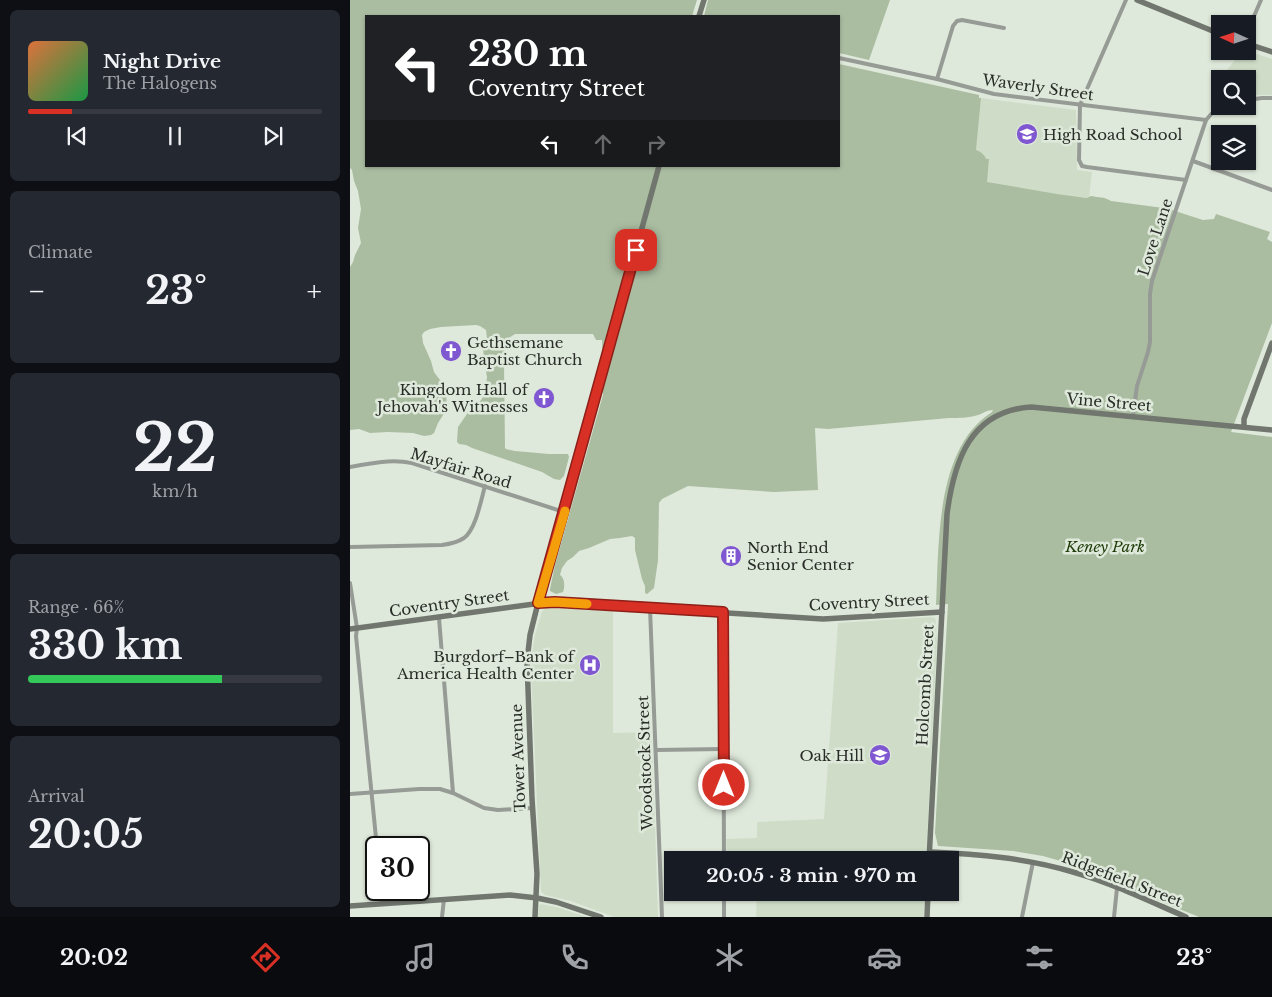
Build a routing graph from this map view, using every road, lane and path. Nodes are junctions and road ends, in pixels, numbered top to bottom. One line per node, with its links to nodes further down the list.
1 (704, 0): 5 (street)
2 (1126, 0): 15 (street)
3 (1137, 0): 8 (street)
4 (1261, 0): 6 (street)
5 (699, 15)
6 (1254, 15)
7 (1004, 28): 12 (street)
8 (1211, 30)
9 (1256, 47): 10 (street)
10 (1272, 52)
11 (840, 58): 12 (street, Waverly Street)
12 (938, 79): 15 (street, Waverly Street)
13 (1272, 98): 14 (street)
14 (1256, 99)
15 (1080, 105): 17 (street, Waverly Street); 20 (street)
16 (1211, 115): 17 (street)
17 (1206, 120): 18 (street, Love Lane)
18 (1193, 161): 20 (street, Love Lane); 21 (street)
19 (659, 167): 29 (street, Tower Avenue)
20 (1186, 180): 23 (street, Love Lane)
21 (1272, 190)
22 (1272, 343): 24 (street)
23 (1133, 416): 24 (street, Vine Street); 26 (street, Vine Street)
24 (1244, 427): 25 (street, Vine Street)
25 (1272, 430)
26 (962, 454): 35 (street, Holcomb Street)
27 (350, 467): 28 (street, Mayfair Road)
28 (484, 486): 29 (street, Mayfair Road); 30 (street)
29 (564, 512): 32 (street, Tower Avenue)
30 (350, 547)
31 (350, 584): 37 (street)
32 (538, 603): 33 (street, Coventry Street); 36 (street, Coventry Street); 44 (street, Tower Avenue)
33 (650, 608): 34 (street, Coventry Street); 40 (street, Woodstock Street)
34 (723, 612): 35 (street, Coventry Street); 39 (street)
35 (942, 612): 47 (street, Holcomb Street)
36 (439, 618): 37 (street, Coventry Street); 42 (street)
37 (357, 628): 38 (street, Coventry Street); 41 (street)
38 (350, 629)
39 (723, 749): 40 (street); 46 (street)
40 (656, 750): 61 (street, Woodstock Street)
41 (372, 792): 42 (street); 43 (street); 45 (street)
42 (453, 793): 44 (street)
43 (350, 794)
44 (533, 808): 51 (street, Tower Avenue)
45 (376, 836)
46 (724, 851)
47 (930, 851)
48 (959, 853): 49 (street, Ridgefield Street)
49 (1033, 862): 50 (street, Ridgefield Street); 64 (street)
50 (1117, 888): 65 (street); 66 (street, Ridgefield Street)
51 (537, 898): 52 (street); 59 (street, Tower Avenue); 60 (street)
52 (444, 899): 56 (street); 58 (street)
53 (382, 901): 56 (street)
54 (724, 901): 62 (street)
55 (927, 901): 63 (street)
56 (382, 904): 57 (street)
57 (350, 906)
58 (442, 917)
59 (535, 917)
60 (601, 917)
61 (662, 917)
62 (724, 917)
63 (926, 917)
64 (1022, 917)
65 (1114, 917)
66 (1186, 917)

